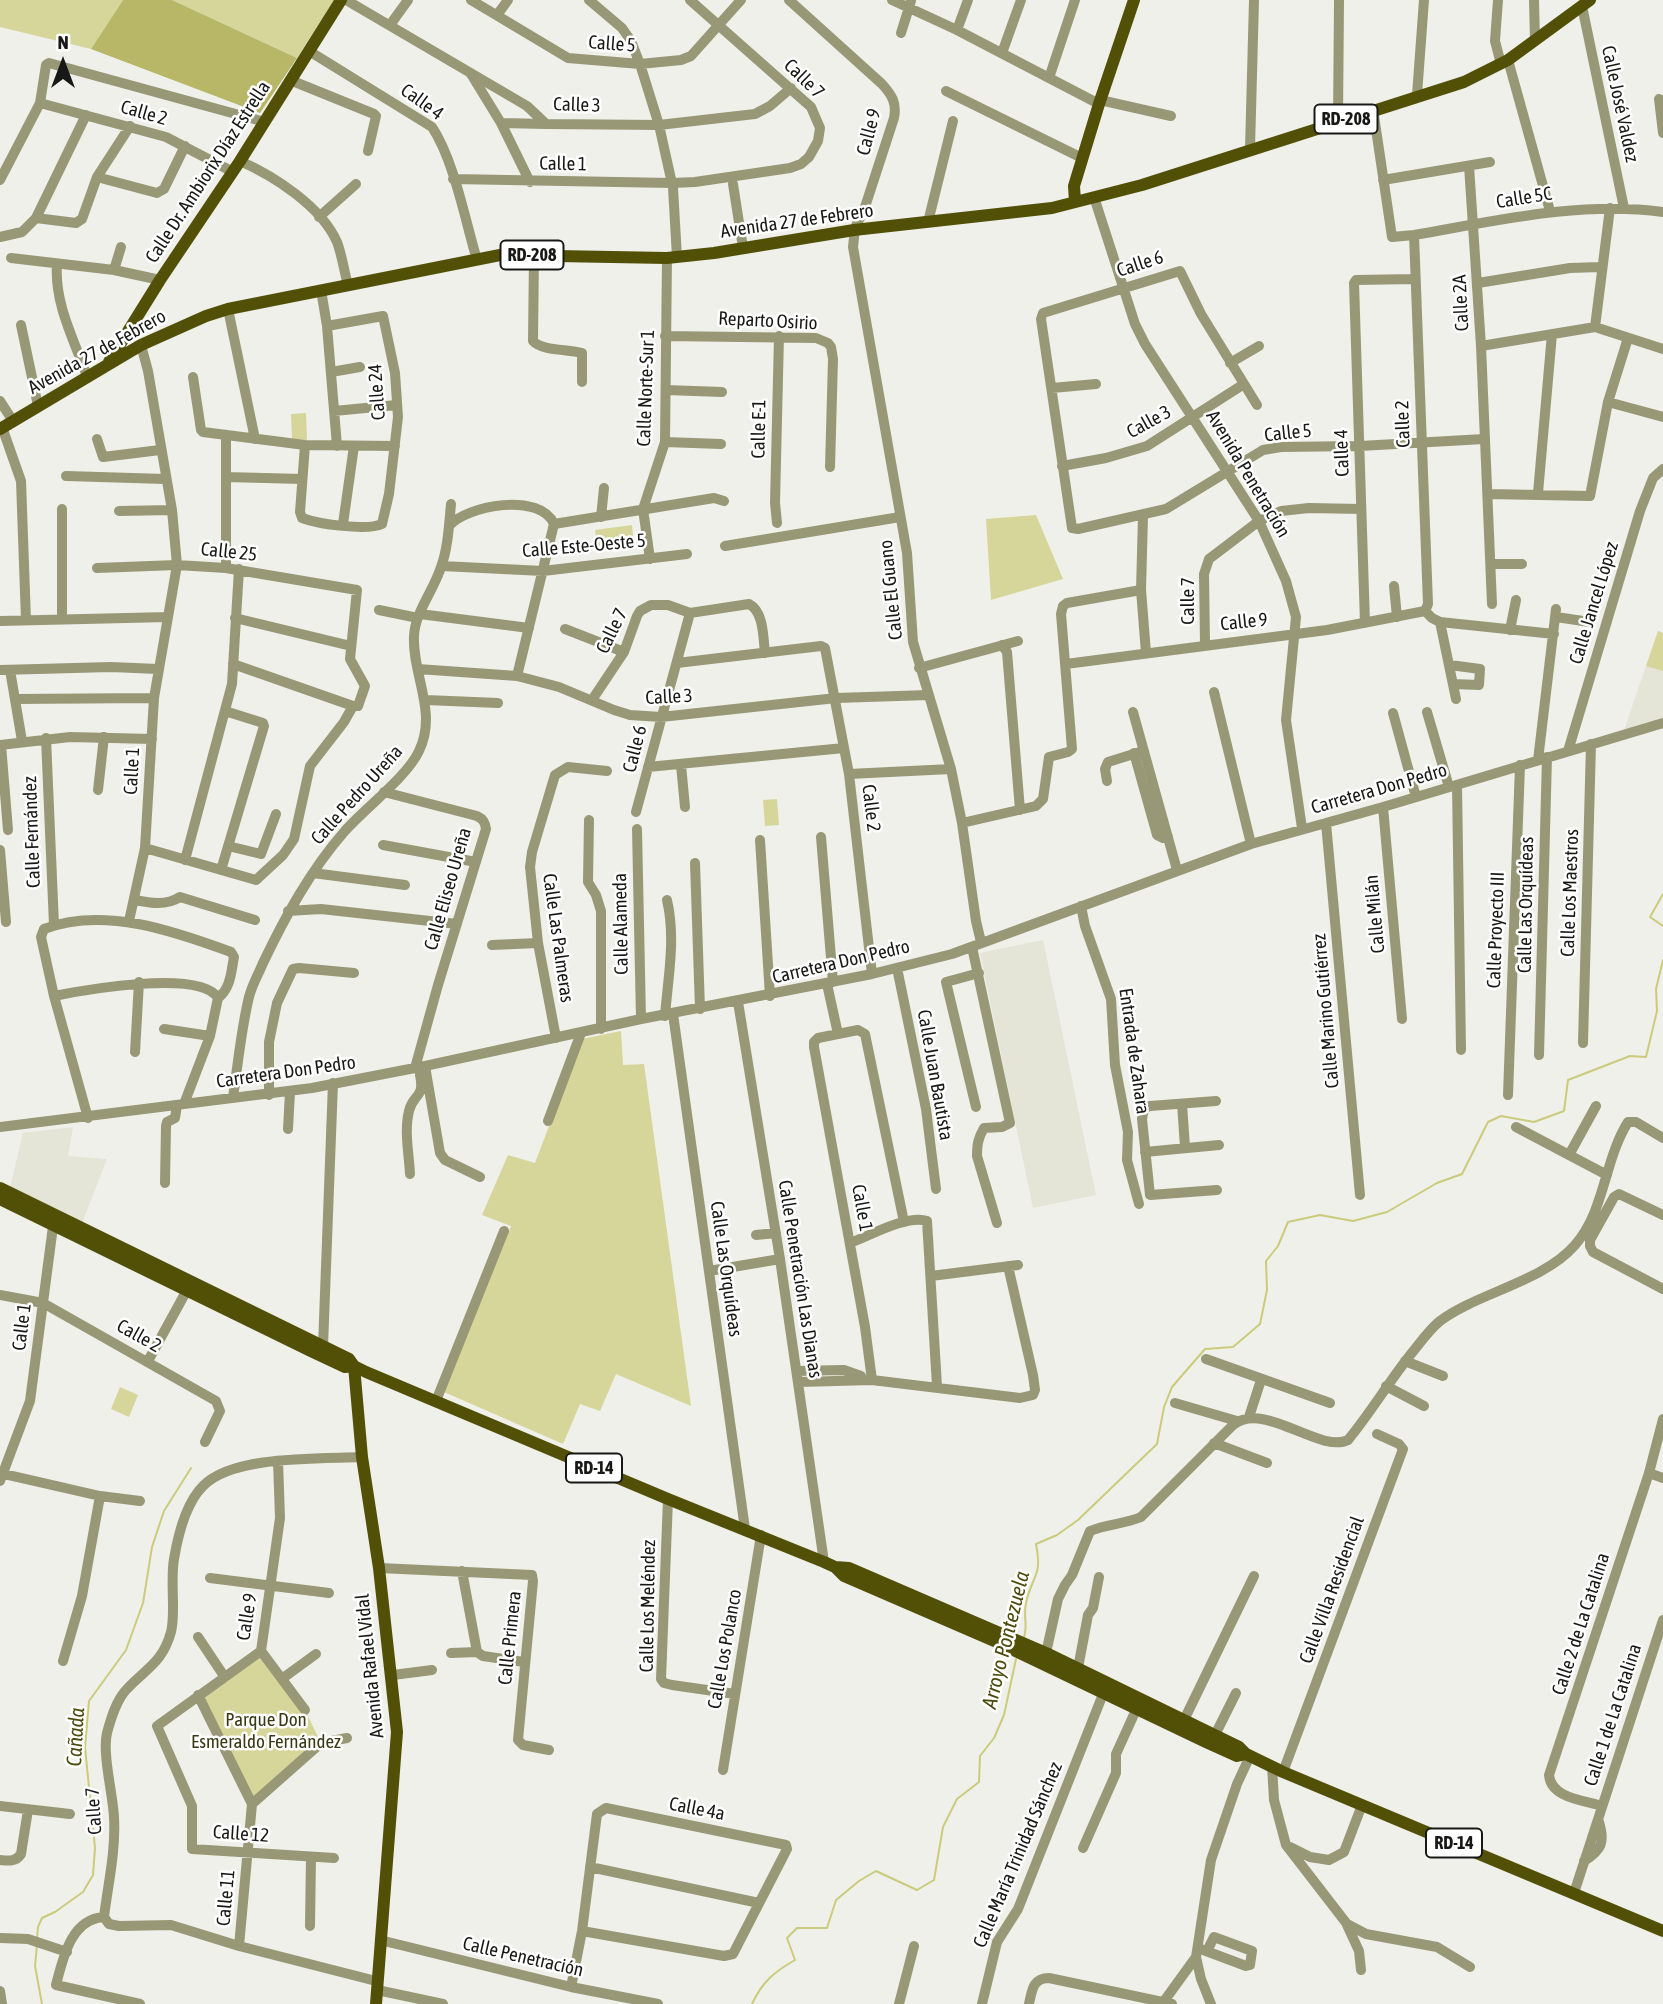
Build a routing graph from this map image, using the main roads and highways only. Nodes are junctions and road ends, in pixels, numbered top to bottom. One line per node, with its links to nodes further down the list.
1 (343, 0): 5 (main road, Calle Dr. Ambiorix Díaz Estrella)
2 (1134, 0): 4 (main road)
3 (1586, 3): 4 (main road, Avenida 27 de Febrero / RD-208)
4 (1076, 202): 5 (main road, Avenida 27 de Febrero / RD-208)
5 (108, 365): 6 (main road, Avenida 27 de Febrero / RD-208)
6 (5, 426)
7 (0, 1188): 8 (main road, RD-14)
8 (10, 1199): 9 (main road, RD-14)
9 (187, 1285): 10 (main road, RD-14); 10 (main road, RD-14)
10 (354, 1366): 11 (main road, RD-14); 15 (main road, Avenida Rafael Vidal)
11 (1041, 1655): 12 (main road, RD-14); 12 (main road, RD-14)
12 (1105, 1688): 13 (main road, RD-14); 13 (main road, RD-14)
13 (1248, 1755): 14 (main road, RD-14)
14 (1663, 1931)
15 (376, 2004)

